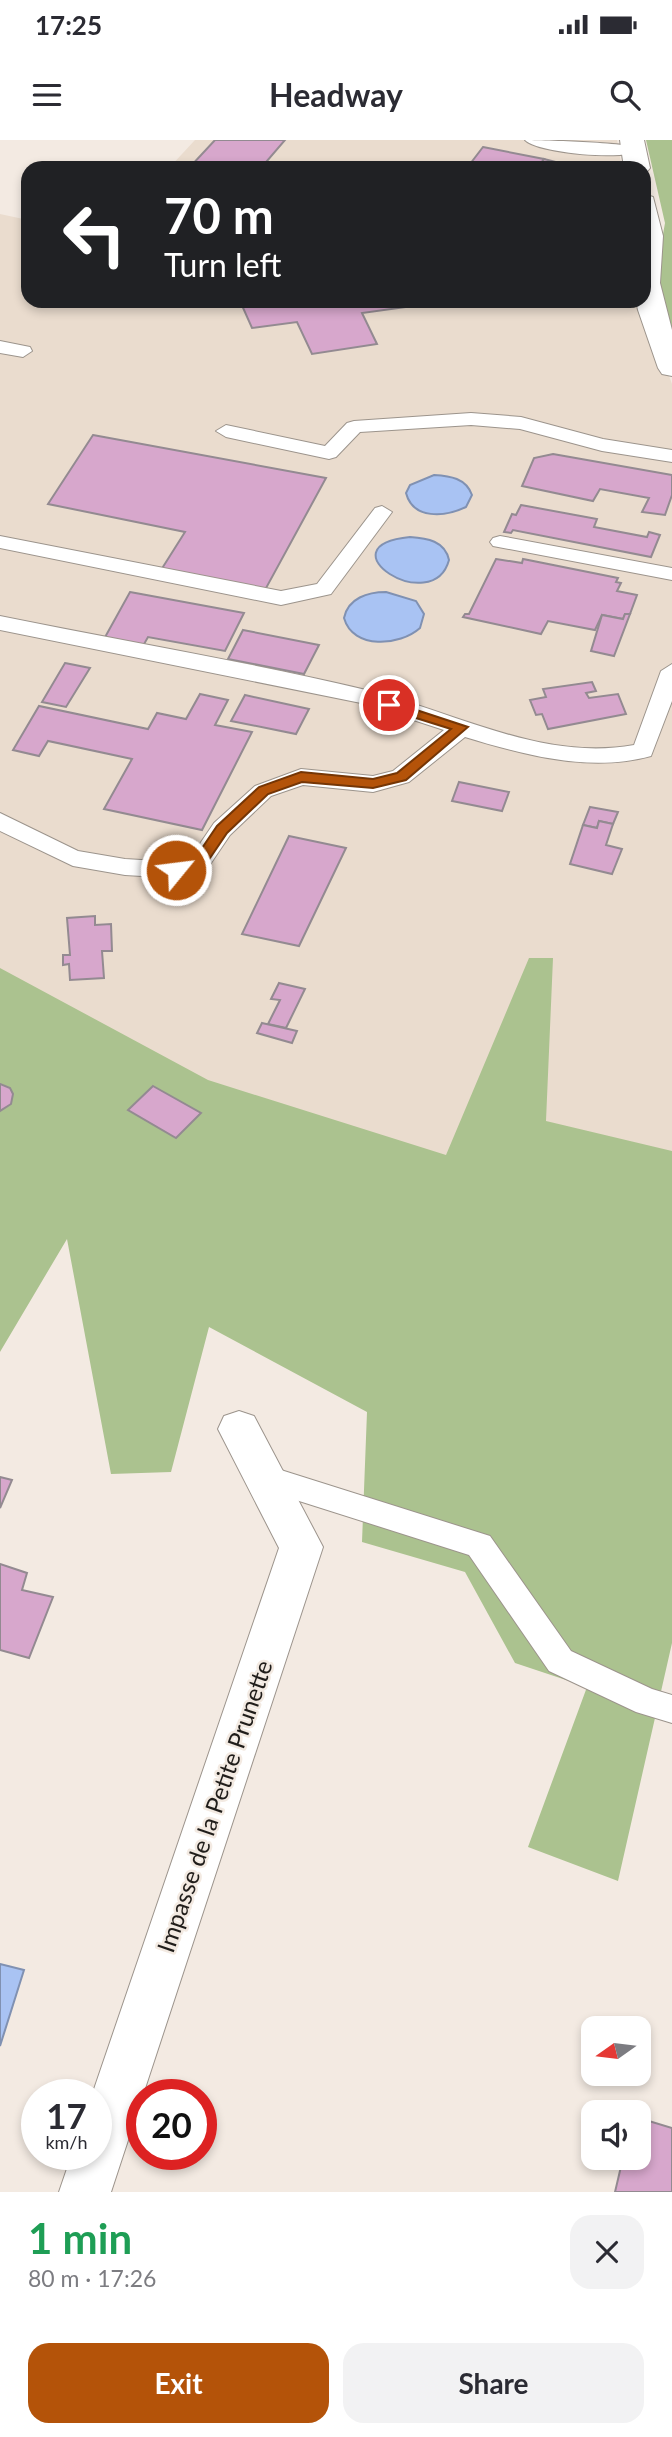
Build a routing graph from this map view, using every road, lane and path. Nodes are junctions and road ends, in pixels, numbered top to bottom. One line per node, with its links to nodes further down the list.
1 (533, 140): 2 (lane)
2 (634, 152)
3 (651, 308): 6 (street)
4 (0, 347): 5 (lane)
5 (23, 351)
6 (672, 368)
7 (226, 431): 8 (lane)
8 (672, 456)
9 (382, 513): 10 (lane)
10 (0, 542)
11 (500, 542): 12 (lane)
12 (672, 574)
13 (0, 623): 15 (lane)
14 (672, 671): 15 (lane)
15 (461, 727): 16 (lane)
16 (0, 821)
17 (239, 1429): 18 (street, Impasse de la Petite Prunette)
18 (265, 1478): 19 (lane); 20 (street, Impasse de la Petite Prunette)
19 (672, 1709)
20 (85, 2192)

